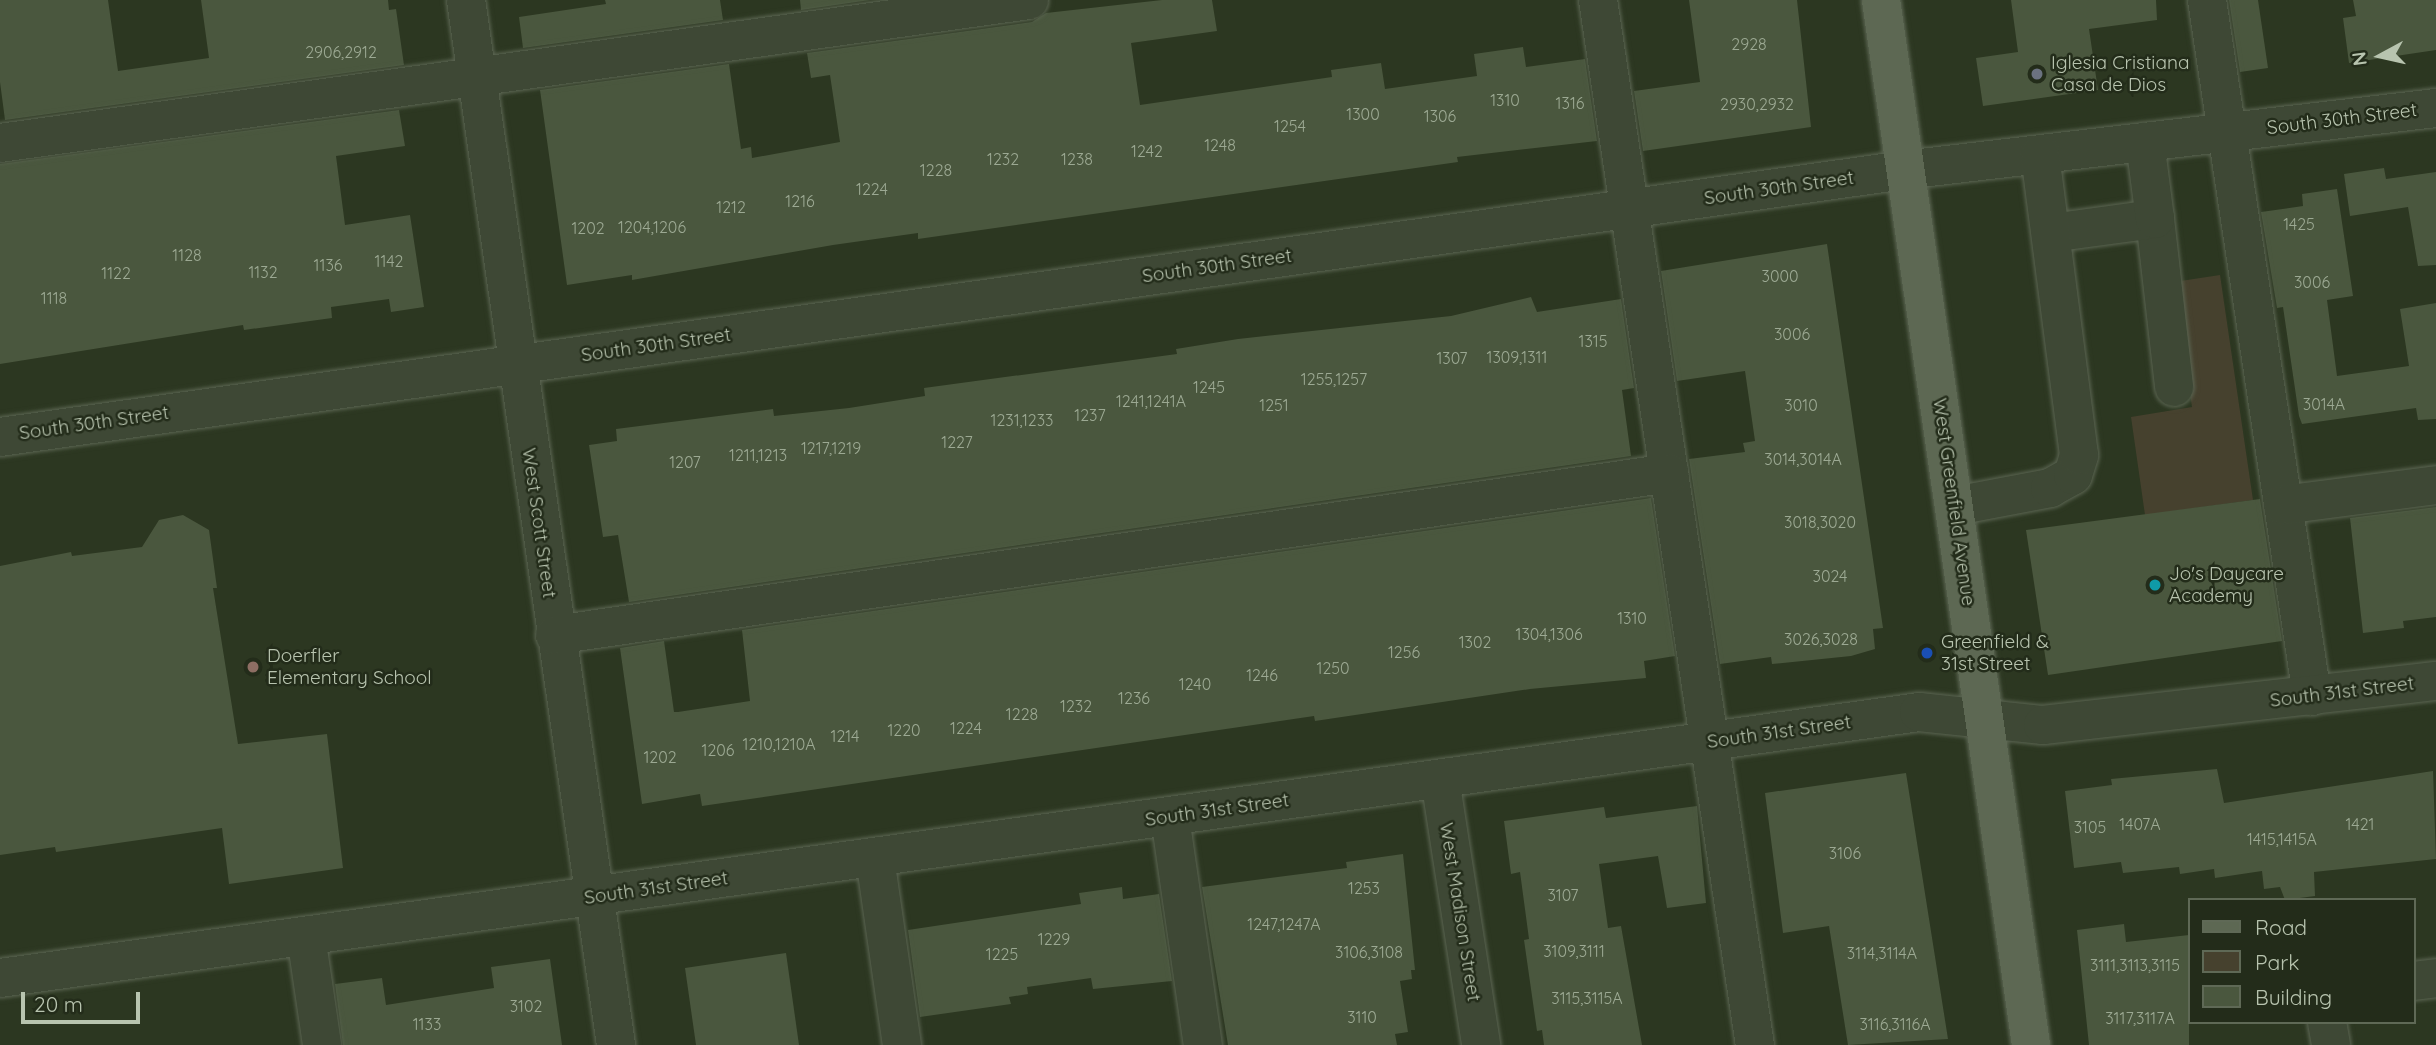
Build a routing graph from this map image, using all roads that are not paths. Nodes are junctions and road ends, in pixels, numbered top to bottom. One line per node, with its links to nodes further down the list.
1 (466, 0): 6 (street, West Scott Street)
2 (1029, 0): 6 (street)
3 (1598, 0): 13 (street)
4 (1881, 0): 12 (main road, West Greenfield Avenue)
5 (2207, 0): 8 (street)
6 (478, 78): 10 (street); 16 (street, West Scott Street)
7 (2436, 108): 8 (street, South 30th Street)
8 (2227, 132): 9 (street, South 30th Street); 21 (street)
9 (2145, 142): 11 (street, South 30th Street); 14 (street)
10 (0, 143)
11 (2040, 155): 12 (street, South 30th Street); 15 (street)
12 (1904, 170): 13 (street, South 30th Street); 22 (main road, West Greenfield Avenue)
13 (1629, 209): 16 (street, South 30th Street); 19 (street)
14 (2155, 219): 15 (street); 17 (street)
15 (2051, 233): 22 (street)
16 (517, 364): 18 (street, South 30th Street); 23 (street, West Scott Street)
17 (2174, 387)
18 (0, 437)
19 (1668, 473): 23 (street); 27 (street)
20 (2436, 485): 21 (street)
21 (2283, 505): 25 (street)
22 (1955, 506): 26 (main road, West Greenfield Avenue)
23 (555, 635): 31 (street, West Scott Street)
24 (2436, 681): 25 (street, South 31st Street)
25 (2312, 696): 26 (street, South 31st Street)
26 (1986, 718): 27 (street, South 31st Street); 43 (main road, West Greenfield Avenue)
27 (1711, 741): 28 (street, South 31st Street); 42 (street)
28 (1440, 779): 29 (street, South 31st Street); 41 (street, West Madison Street)
29 (1170, 817): 30 (street, South 31st Street); 40 (street)
30 (875, 858): 31 (street, South 31st Street); 39 (street)
31 (593, 897): 32 (street, South 31st Street); 38 (street, West Scott Street)
32 (306, 936): 33 (street, South 31st Street); 37 (street)
33 (0, 978)
34 (2436, 978): 35 (street)
35 (2415, 981)
36 (2327, 1024): 44 (street)
37 (323, 1045)
38 (616, 1045)
39 (902, 1045)
40 (1203, 1045)
41 (1481, 1045)
42 (1755, 1045)
43 (2031, 1045)
44 (2330, 1045)

